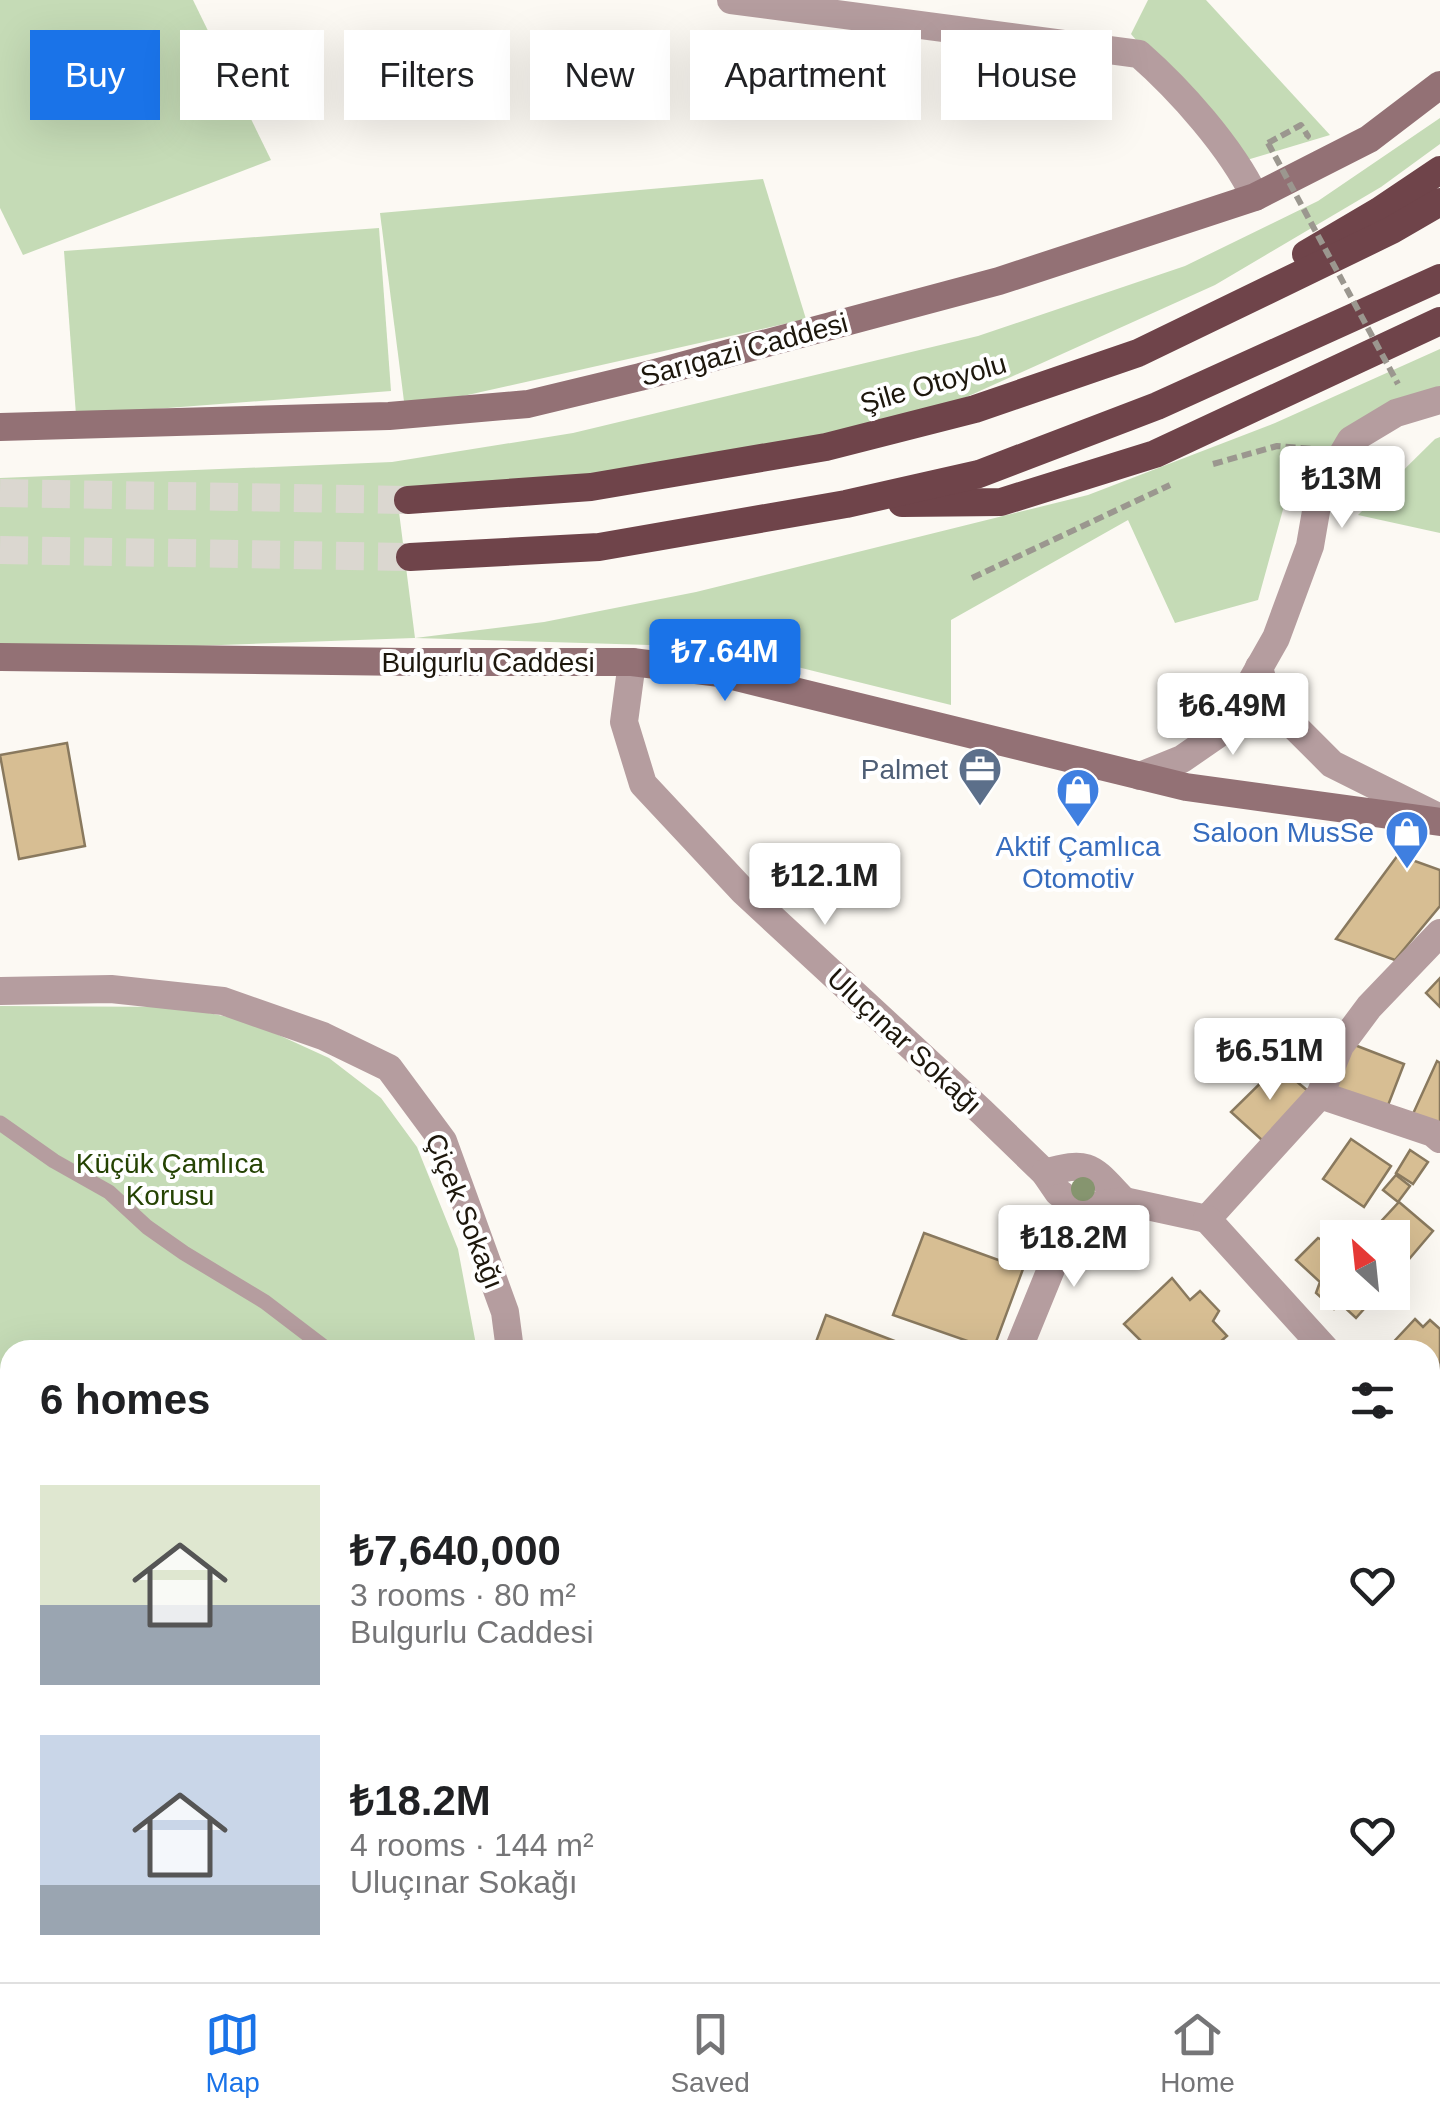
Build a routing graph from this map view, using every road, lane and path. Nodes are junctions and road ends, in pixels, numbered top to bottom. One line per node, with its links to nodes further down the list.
1 (731, 0): 5 (street)
2 (1440, 85): 5 (main road, Sarıgazi Caddesi)
3 (1308, 136): 10 (path, bridge)
4 (1440, 170): 9 (highway)
5 (1255, 197): 12 (main road, Sarıgazi Caddesi)
6 (1440, 202): 9 (highway, Şile Otoyolu)
7 (1440, 278): 17 (highway)
8 (1440, 320): 17 (highway)
9 (1138, 353): 16 (highway, Şile Otoyolu)
10 (1398, 384)
11 (1440, 400): 22 (street)
12 (0, 427)
13 (1318, 449): 14 (path)
14 (1199, 471)
15 (1182, 479): 19 (path)
16 (408, 500)
17 (846, 504): 18 (highway)
18 (410, 557)
19 (972, 578)
20 (0, 656): 21 (main road, Bulgurlu Caddesi)
21 (632, 662): 23 (main road, Bulgurlu Caddesi); 30 (street, Uluçınar Sokağı)
22 (1259, 668): 23 (street); 24 (street)
23 (1140, 776): 24 (main road, Bulgurlu Caddesi)
24 (1440, 820)
25 (1440, 933): 27 (street)
26 (0, 990): 35 (street, Çiçek Sokağı)
27 (1320, 1095): 29 (street); 33 (street)
28 (0, 1123): 34 (lane)
29 (1440, 1139)
30 (1045, 1173): 31 (street); 32 (street, Uluçınar Sokağı)
31 (1124, 1200): 32 (street); 33 (street)
32 (1080, 1208): 36 (street)
33 (1206, 1219): 37 (street)
34 (315, 1340)
35 (509, 1340)
36 (1022, 1340)
37 (1317, 1340)

